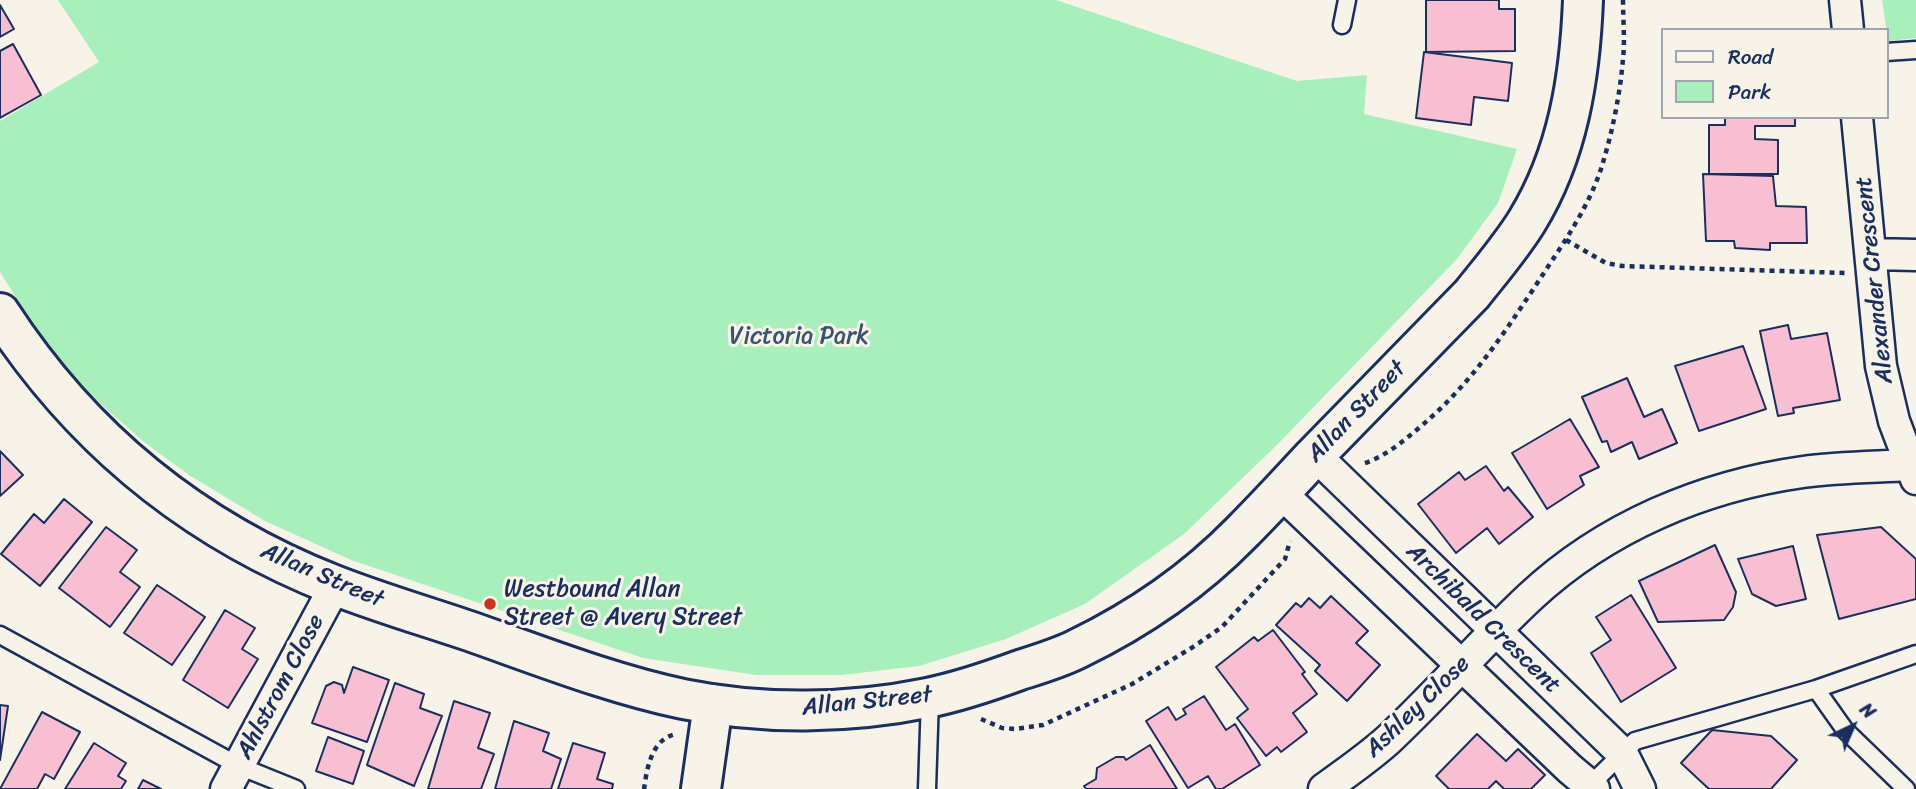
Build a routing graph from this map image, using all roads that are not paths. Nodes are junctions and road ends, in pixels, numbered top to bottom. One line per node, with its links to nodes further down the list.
1 (1347, 0): 4 (lane)
2 (1583, 0): 12 (street, Allan Street)
3 (1845, 0): 5 (street)
4 (1342, 26)
5 (1848, 28)
6 (1916, 50): 7 (lane)
7 (1888, 52)
8 (1857, 119): 10 (street, Alexander Crescent)
9 (1916, 255): 10 (street)
10 (1873, 264): 13 (street, Alexander Crescent)
11 (0, 313): 15 (street, Allan Street)
12 (1315, 455): 14 (street, Allan Street); 17 (street, Archibald Crescent)
13 (1912, 472): 17 (street, Ashley Close)
14 (1280, 492): 17 (street, Archibald Crescent); 20 (street, Allan Street)
15 (335, 586): 21 (street, Allan Street); 23 (street, Ahlstrom Close)
16 (0, 635): 23 (lane)
17 (1478, 649): 22 (street, Archibald Crescent); 24 (street, Archibald Crescent); 28 (street, Ashley Close)
18 (1916, 654): 19 (lane)
19 (1816, 690): 22 (lane); 30 (lane)
20 (930, 698): 21 (street, Allan Street); 27 (lane)
21 (713, 704): 26 (street)
22 (1622, 753): 24 (lane); 29 (street, Archibald Crescent)
23 (233, 778): 25 (lane)
24 (1590, 788)
25 (296, 789)
26 (701, 789)
27 (927, 789)
28 (1324, 789)
29 (1640, 789)
30 (1906, 789)

